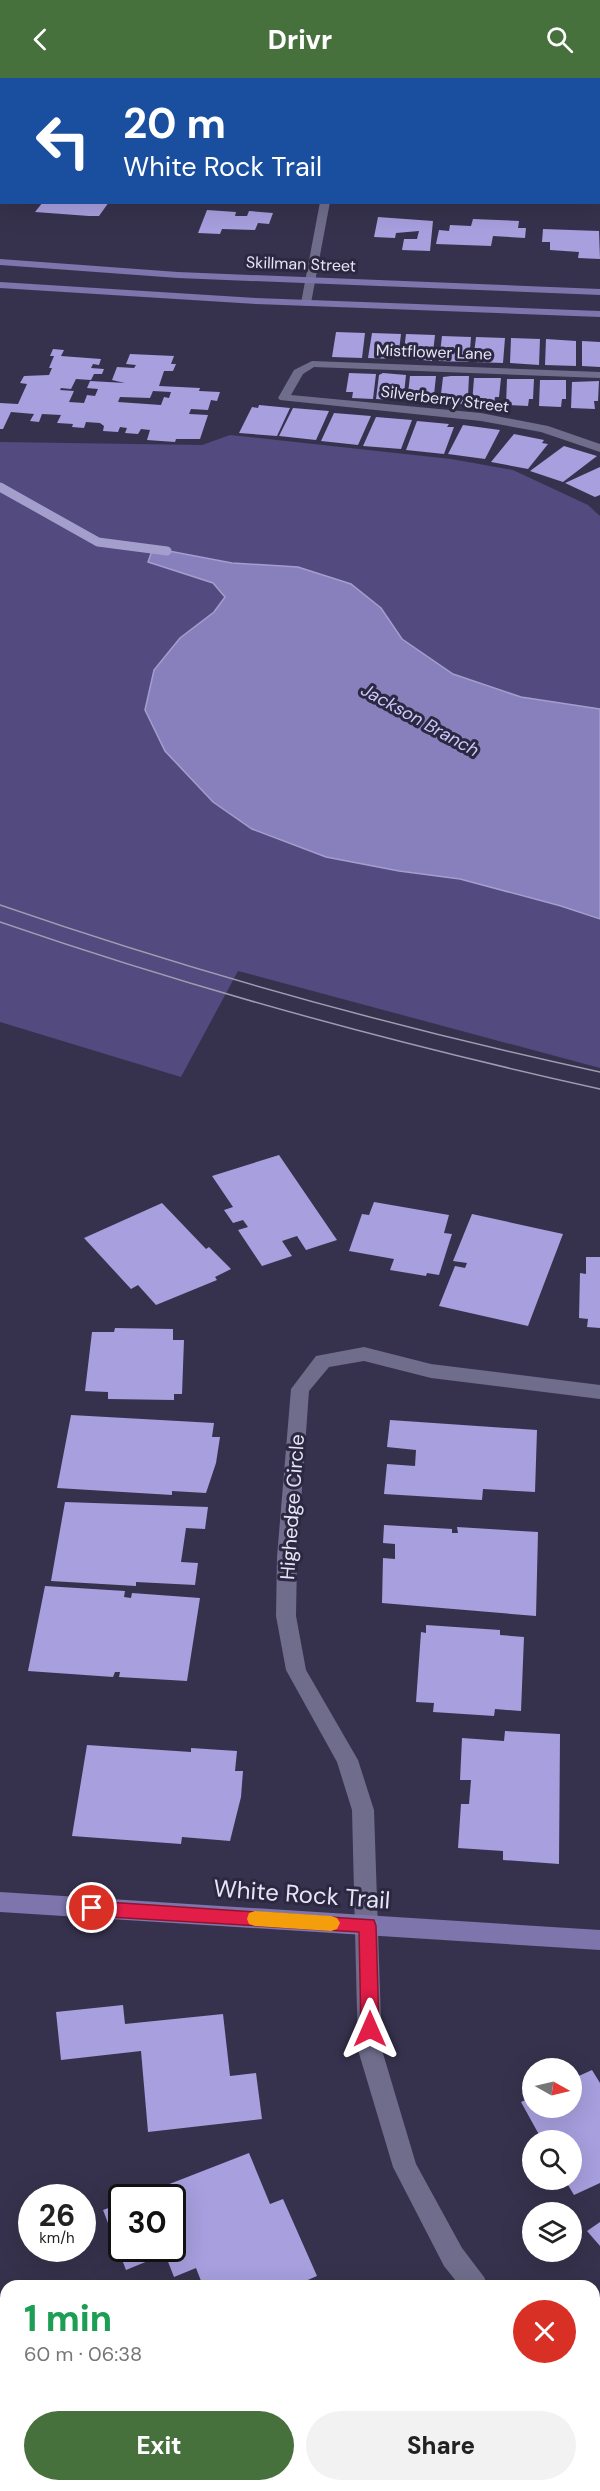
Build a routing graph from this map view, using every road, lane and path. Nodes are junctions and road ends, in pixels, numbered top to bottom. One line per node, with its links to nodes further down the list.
1 (325, 204): 3 (street)
2 (0, 262): 3 (main road, Skillman Street)
3 (310, 281): 5 (main road, Skillman Street); 6 (street)
4 (0, 285): 6 (main road, Skillman Street)
5 (600, 292)
6 (306, 303): 7 (main road, Skillman Street)
7 (600, 314)
8 (600, 375): 9 (street, Mistflower Lane)
9 (284, 398): 10 (street, Silverberry Street)
10 (600, 448)
11 (600, 1392): 13 (street, Highedge Circle)
12 (0, 1902): 13 (main road, White Rock Trail)
13 (368, 1926): 14 (main road, White Rock Trail); 15 (street, Highedge Circle)
14 (600, 1940)
15 (470, 2280)

